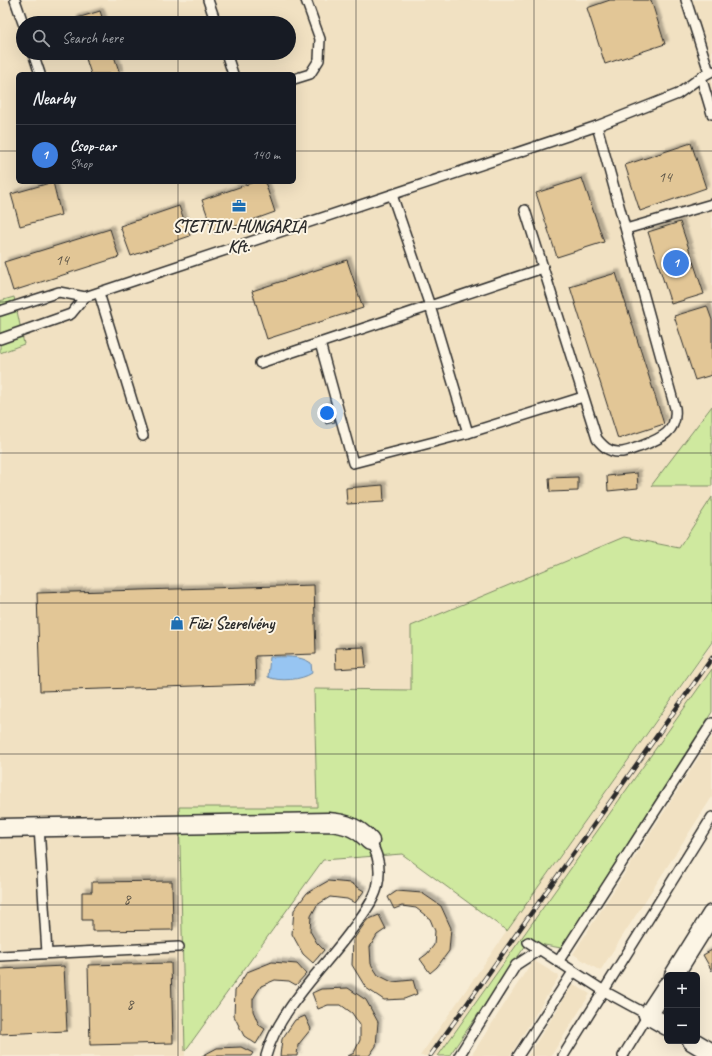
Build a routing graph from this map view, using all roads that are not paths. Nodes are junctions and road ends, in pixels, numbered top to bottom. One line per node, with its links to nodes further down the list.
1 (15, 0): 5 (lane)
2 (208, 0): 6 (lane)
3 (306, 0): 13 (lane)
4 (686, 0): 11 (lane)
5 (21, 16)
6 (214, 16)
7 (35, 60): 9 (lane)
8 (228, 60): 10 (lane)
9 (39, 72)
10 (232, 72)
11 (711, 72): 12 (lane)
12 (701, 77): 14 (lane); 15 (lane)
13 (296, 78)
14 (712, 114)
15 (597, 126): 16 (lane); 19 (lane)
16 (392, 195): 21 (lane); 23 (lane)
17 (712, 204): 19 (lane)
18 (526, 210): 20 (lane)
19 (626, 229): 28 (lane)
20 (543, 268): 23 (lane); 28 (lane)
21 (99, 293): 22 (lane); 30 (lane)
22 (85, 297): 24 (lane); 25 (lane)
23 (430, 306): 26 (lane); 29 (lane)
24 (0, 311)
25 (0, 339)
26 (320, 343): 27 (lane); 29 (lane)
27 (260, 363)
28 (583, 396): 29 (lane)
29 (468, 433)
30 (143, 436)
31 (712, 723): 42 (lane)
32 (712, 817): 45 (lane)
33 (39, 827): 34 (street); 35 (street); 40 (lane)
34 (0, 828)
35 (370, 841): 51 (lane)
36 (712, 914): 44 (street)
37 (528, 942): 39 (lane)
38 (179, 947): 40 (lane)
39 (539, 950): 42 (lane); 52 (lane)
40 (47, 953): 41 (lane)
41 (0, 956)
42 (558, 962): 43 (lane)
43 (573, 972): 45 (lane); 53 (lane)
44 (676, 972)
45 (604, 991): 47 (lane); 54 (lane)
46 (664, 991): 47 (street)
47 (648, 1015): 48 (street); 55 (lane)
48 (664, 1024)
49 (697, 1044): 50 (street)
50 (712, 1053)
51 (266, 1056)
52 (459, 1056)
53 (518, 1056)
54 (563, 1056)
55 (623, 1056)

